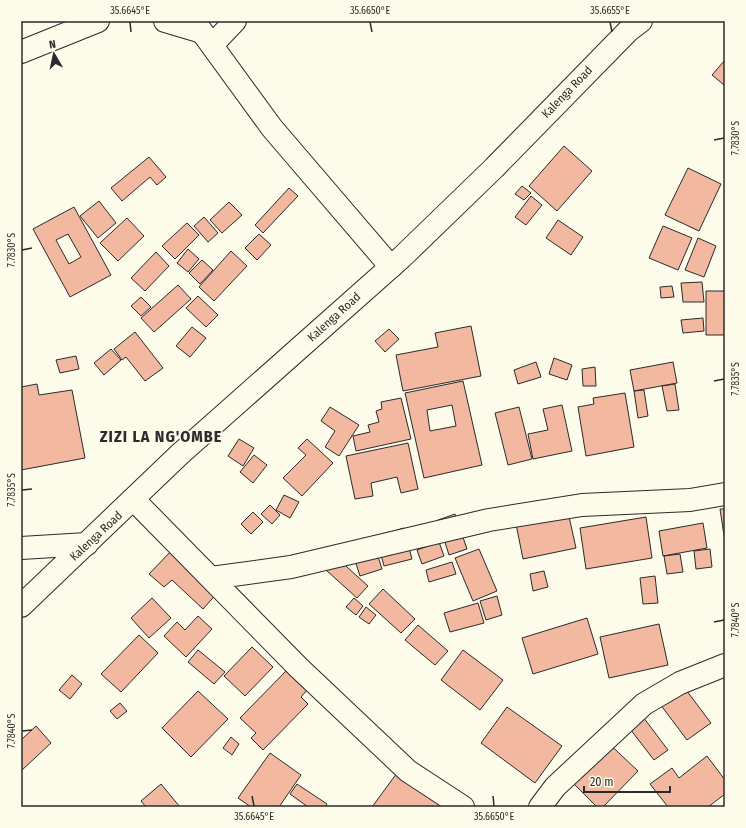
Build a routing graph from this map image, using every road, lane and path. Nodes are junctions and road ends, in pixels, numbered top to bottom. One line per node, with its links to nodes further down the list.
1 (98, 21): 6 (street)
2 (165, 21): 5 (street)
3 (234, 21): 5 (street)
4 (641, 21): 7 (street, Kalenga Road)
5 (203, 33): 7 (street)
6 (21, 52)
7 (392, 267): 9 (street, Kalenga Road)
8 (725, 494): 12 (street)
9 (134, 500): 10 (street, Kalenga Road); 12 (street)
10 (87, 544): 11 (street); 13 (street, Kalenga Road)
11 (21, 548)
12 (211, 578): 15 (street)
13 (21, 606)
14 (725, 665): 16 (street)
15 (463, 807)
16 (540, 807)

